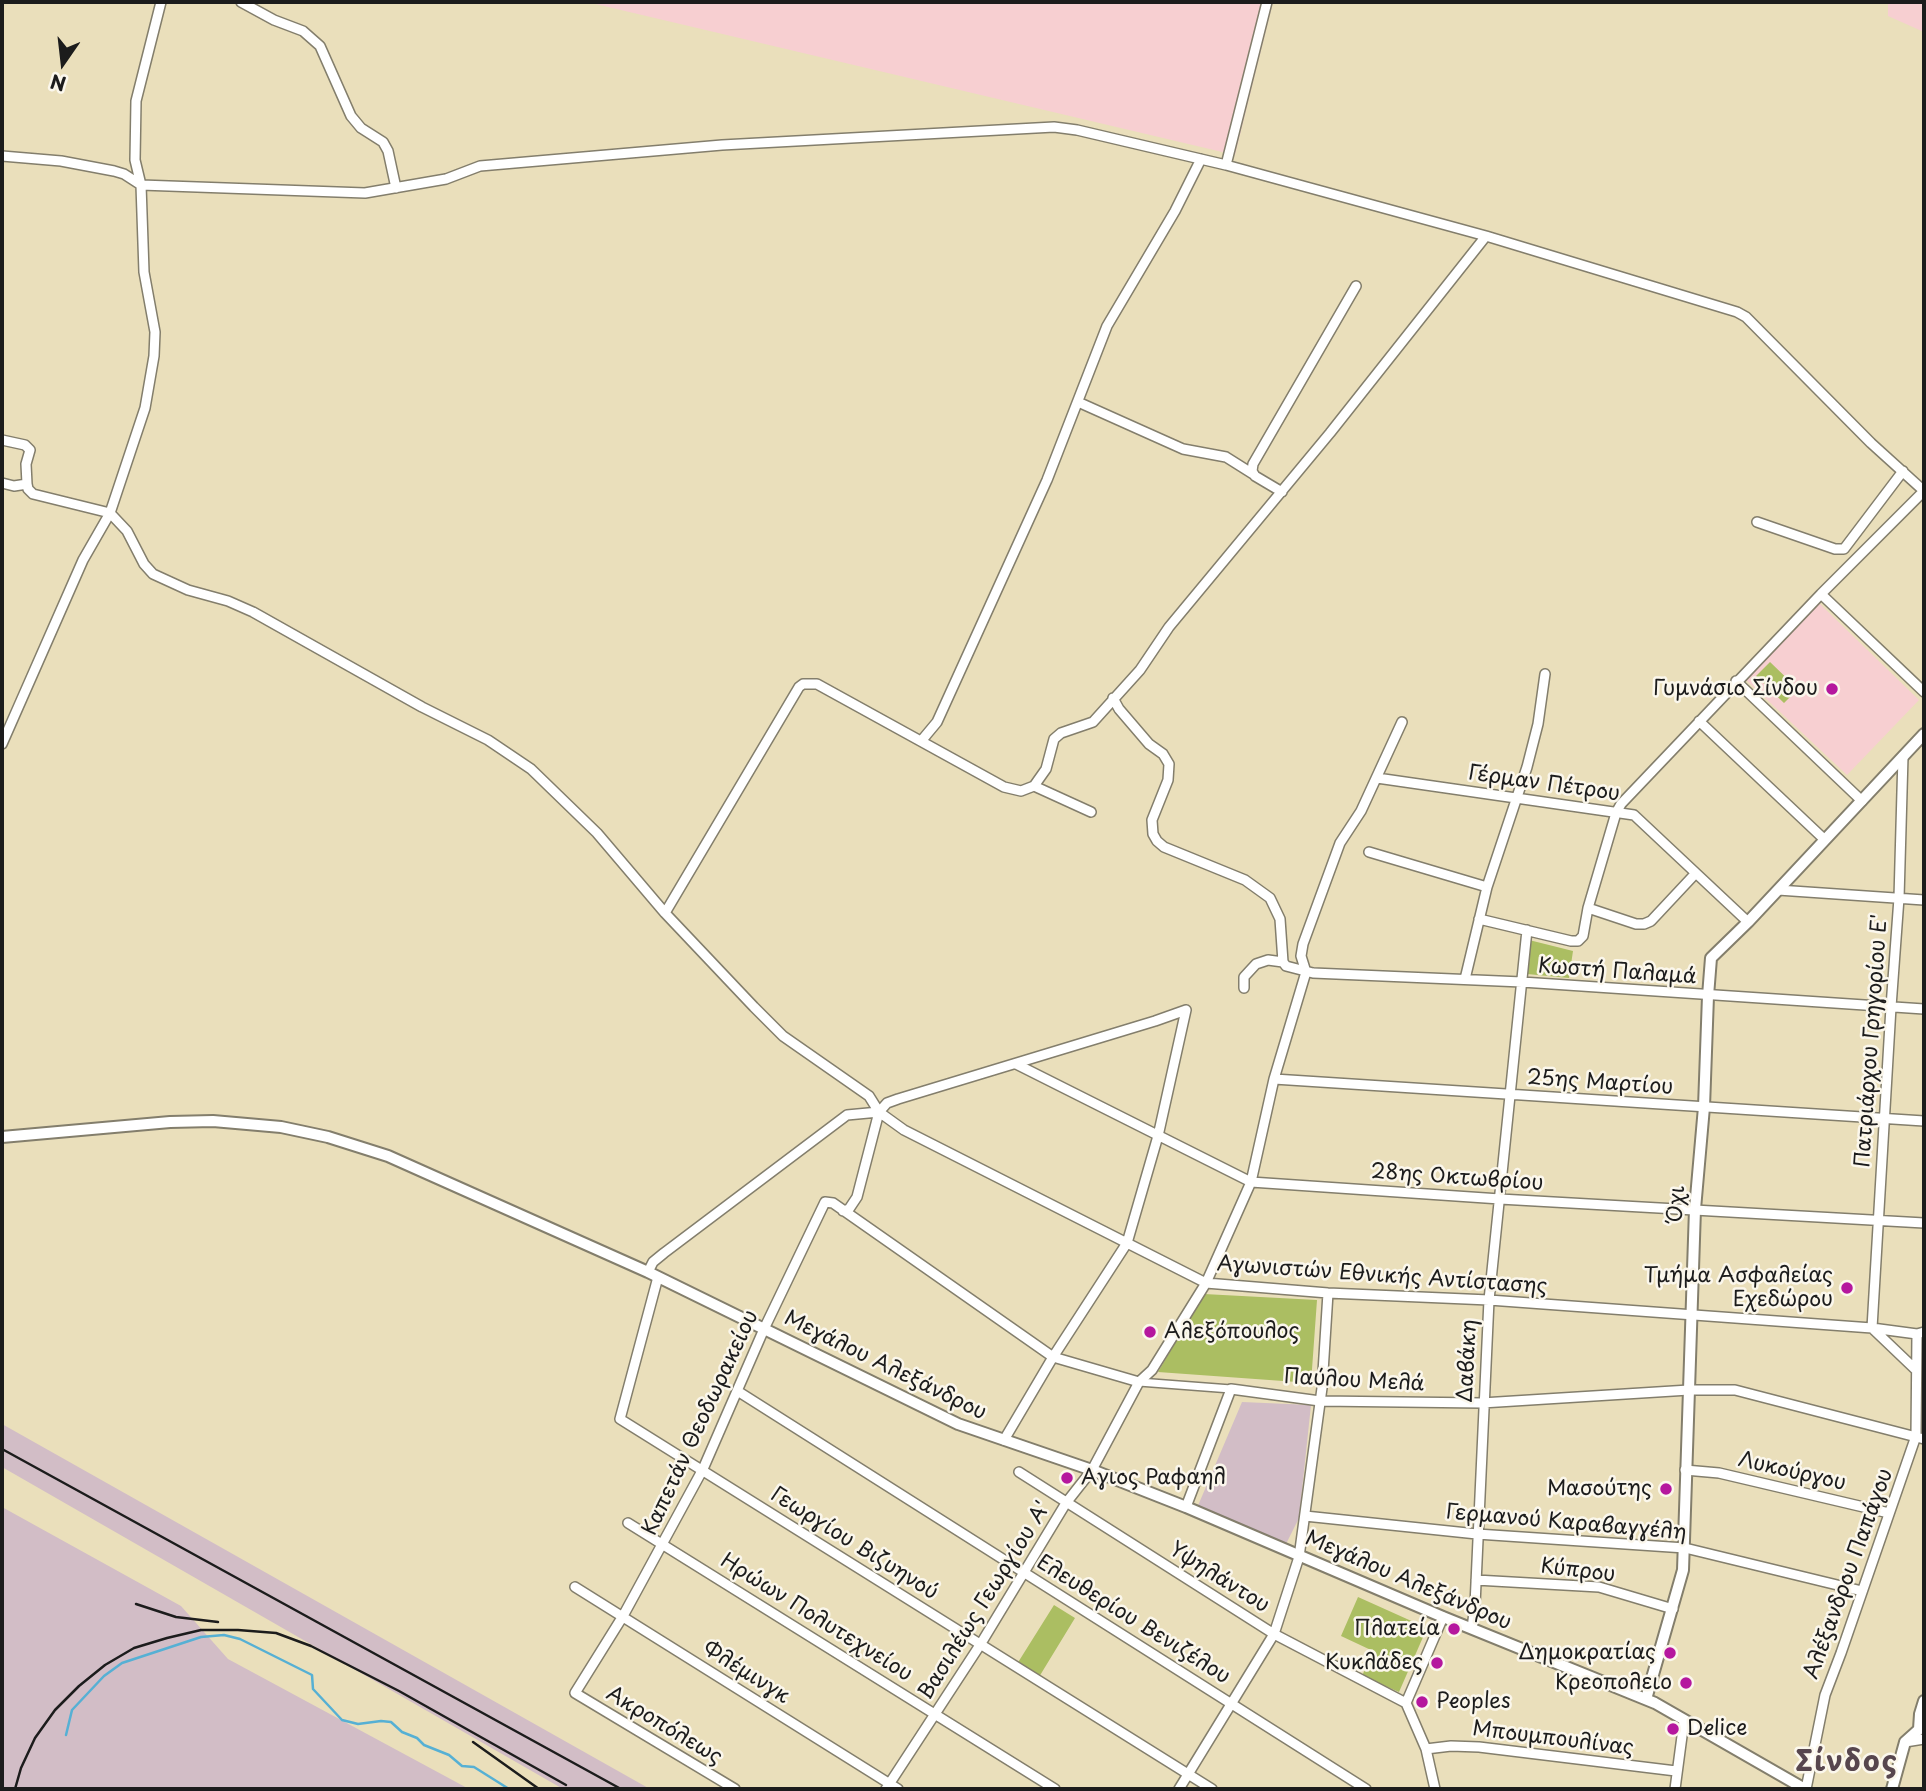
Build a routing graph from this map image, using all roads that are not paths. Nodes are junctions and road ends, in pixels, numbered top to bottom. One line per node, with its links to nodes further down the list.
1 (161, 2): 7 (street)
2 (241, 2): 8 (street)
3 (1267, 2): 6 (street)
4 (2, 156): 7 (street)
5 (1201, 159): 6 (street); 8 (street); 11 (street)
6 (1226, 165): 9 (street)
7 (141, 186): 8 (street); 18 (street)
8 (396, 188)
9 (1486, 236): 13 (street); 17 (street)
10 (1356, 286): 14 (street)
11 (1078, 402): 14 (street); 28 (street)
12 (2, 440): 16 (street)
13 (1903, 471): 19 (street); 20 (street)
14 (1253, 474): 17 (street)
15 (2, 483): 16 (street)
16 (27, 484): 18 (street)
17 (1282, 492): 24 (street)
18 (110, 513): 29 (street); 45 (street, Αγωνιστών Εθνικής Αντίστασης)
19 (1757, 522)
20 (1821, 594): 22 (street); 23 (street)
21 (1545, 674): 33 (street)
22 (1736, 681): 25 (street); 34 (street)
23 (1924, 692)
24 (1114, 698): 32 (street); 49 (street)
25 (1699, 721): 36 (street); 37 (street)
26 (1402, 722): 31 (street, Βασιλέως Γεωργίου Α')
27 (1924, 734): 30 (street, Όχι)
28 (922, 740): 32 (street); 45 (street)
29 (2, 744)
30 (1903, 756): 34 (street, Όχι); 42 (street, Πατριάρχου Γρηγορίου Ε')
31 (1377, 778): 33 (street, Γέρμαν Πέτρου); 50 (street, Βασιλέως Γεωργίου Α')
32 (1034, 786): 35 (street)
33 (1515, 798): 36 (street, Γέρμαν Πέτρου); 40 (street)
34 (1861, 801): 37 (street, Όχι)
35 (1091, 813)
36 (1616, 813): 39 (street, Γέρμαν Πέτρου); 44 (street)
37 (1825, 840): 41 (street, Όχι)
38 (1369, 852): 40 (street)
39 (1695, 874): 44 (street); 47 (street, Γέρμαν Πέτρου)
40 (1487, 887): 46 (street)
41 (1778, 890): 42 (street); 47 (street, Όχι)
42 (1899, 898): 43 (street); 55 (street, Πατριάρχου Γρηγορίου Ε')
43 (1924, 900)
44 (1588, 908): 48 (street)
45 (666, 913): 61 (street, Αγωνιστών Εθνικής Αντίστασης)
46 (1479, 919): 48 (street); 51 (street)
47 (1748, 922): 54 (street, Όχι)
48 (1527, 930): 52 (street, Δαβάκη)
49 (1283, 962): 50 (street); 53 (street)
50 (1306, 972): 51 (street, Κωστή Παλαμά); 58 (street, Βασιλέως Γεωργίου Α')
51 (1465, 979): 52 (street, Κωστή Παλαμά)
52 (1522, 982): 54 (street, Κωστή Παλαμά); 59 (street, Δαβάκη)
53 (1244, 988)
54 (1708, 996): 55 (street, Κωστή Παλαμά); 60 (street, Όχι)
55 (1891, 1007): 56 (street, Κωστή Παλαμά); 62 (street, Πατριάρχου Γρηγορίου Ε')
56 (1924, 1009)
57 (1016, 1064): 61 (street); 64 (street, 28ης Οκτωβρίου); 64 (street)
58 (1274, 1079): 59 (street, 25ης Μαρτίου); 66 (street, Βασιλέως Γεωργίου Α')
59 (1510, 1095): 60 (street, 25ης Μαρτίου); 67 (street, Δαβάκη)
60 (1704, 1107): 62 (street, 25ης Μαρτίου); 69 (street, Όχι)
61 (879, 1112): 70 (street); 73 (street, Αγωνιστών Εθνικής Αντίστασης); 74 (street)
62 (1884, 1118): 63 (street, 25ης Μαρτίου); 71 (street, Πατριάρχου Γρηγορίου Ε')
63 (1924, 1121)
64 (1158, 1136): 66 (street, 28ης Οκτωβρίου); 73 (street)
65 (2, 1137): 74 (street, Μεγάλου Αλεξάνδρου)
66 (1251, 1182): 67 (street, 28ης Οκτωβρίου); 75 (street, Βασιλέως Γεωργίου Α')
67 (1500, 1199): 69 (street, 28ης Οκτωβρίου); 77 (street, Δαβάκη)
68 (829, 1201): 70 (street, Παύλου Μελά); 80 (street, Καπετάν Θεοδωρακείου)
69 (1695, 1209): 71 (street, 28ης Οκτωβρίου); 78 (street, Όχι)
70 (843, 1211): 82 (street, Παύλου Μελά)
71 (1879, 1221): 72 (street, 28ης Οκτωβρίου); 79 (street, Πατριάρχου Γρηγορίου Ε')
72 (1924, 1223)
73 (1126, 1243): 75 (street, Αγωνιστών Εθνικής Αντίστασης); 82 (street)
74 (653, 1275): 80 (street, Μεγάλου Αλεξάνδρου); 92 (street, Γεωργίου Βιζυηνού)
75 (1206, 1283): 76 (street, Αγωνιστών Εθνικής Αντίστασης); 84 (street, Βασιλέως Γεωργίου Α')
76 (1328, 1293): 77 (street, Αγωνιστών Εθνικής Αντίστασης); 88 (street)
77 (1489, 1300): 78 (street, Αγωνιστών Εθνικής Αντίστασης); 89 (street, Δαβάκη)
78 (1691, 1315): 79 (street, Αγωνιστών Εθνικής Αντίστασης); 86 (street, Όχι)
79 (1872, 1328): 81 (street, Αγωνιστών Εθνικής Αντίστασης); 83 (street)
80 (764, 1329): 87 (street, Καπετάν Θεοδωρακείου); 91 (street, Μεγάλου Αλεξάνδρου)
81 (1921, 1333): 83 (street, Αλέξανδρου Παπάγου)
82 (1053, 1357): 84 (street, Παύλου Μελά); 91 (street)
83 (1916, 1370): 90 (street, Αλέξανδρου Παπάγου)
84 (1139, 1382): 85 (street, Παύλου Μελά); 93 (street, Βασιλέως Γεωργίου Α')
85 (1231, 1390): 88 (street, Παύλου Μελά); 97 (street)
86 (1689, 1390): 89 (street, Παύλου Μελά); 90 (street, Παύλου Μελά); 94 (street, Όχι)
87 (739, 1392): 92 (street, Καπετάν Θεοδωρακείου); 105 (street, Ελευθερίου Βενιζέλου)
88 (1320, 1401): 89 (street, Παύλου Μελά); 99 (street)
89 (1482, 1403): 101 (street, Δαβάκη)
90 (1920, 1437): 98 (street, Αλέξανδρου Παπάγου)
91 (1004, 1440): 93 (street, Μεγάλου Αλεξάνδρου)
92 (703, 1469): 102 (street, Καπετάν Θεοδωρακείου); 114 (street, Γεωργίου Βιζυηνού)
93 (1092, 1470): 96 (street, Βασιλέως Γεωργίου Α'); 97 (street, Μεγάλου Αλεξάνδρου)
94 (1685, 1470): 98 (street, Λυκούργου); 103 (street, Όχι)
95 (1019, 1472): 96 (street, Υψηλάντου)
96 (1066, 1503): 105 (street, Βασιλέως Γεωργίου Α'); 113 (street, Υψηλάντου)
97 (1186, 1507): 104 (street, Μεγάλου Αλεξάνδρου)
98 (1889, 1513): 108 (street, Αλέξανδρου Παπάγου)
99 (1305, 1516): 101 (street, Γερμανού Καραβαγγέλη); 104 (street)
100 (628, 1523): 102 (street, Ηρώων Πολυτεχνείου)
101 (1477, 1534): 103 (street, Γερμανού Καραβαγγέλη); 106 (street, Δαβάκη)
102 (664, 1544): 110 (street, Καπετάν Θεοδωρακείου); 120 (street, Ηρώων Πολυτεχνείου)
103 (1685, 1548): 108 (street, Γερμανού Καραβαγγέλη); 109 (street)
104 (1299, 1556): 111 (street, Μεγάλου Αλεξάνδρου); 113 (street)
105 (1023, 1571): 114 (street, Βασιλέως Γεωργίου Α'); 118 (street, Ελευθερίου Βενιζέλου)
106 (1476, 1580): 109 (street, Κύπρου); 112 (street, Δαβάκη)
107 (575, 1587): 110 (street, Φλέμινγκ)
108 (1862, 1591): 134 (street, Αλέξανδρου Παπάγου)
109 (1674, 1609): 116 (street)
110 (623, 1616): 115 (street, Καπετάν Θεοδωρακείου); 126 (street, Φλέμινγκ)
111 (1443, 1617): 112 (street, Μεγάλου Αλεξάνδρου); 119 (street)
112 (1472, 1628): 116 (street, Μεγάλου Αλεξάνδρου)
113 (1274, 1634): 118 (street); 119 (street, Υψηλάντου)
114 (980, 1645): 120 (street, Βασιλέως Γεωργίου Α'); 125 (street, Γεωργίου Βιζυηνού)
115 (575, 1693): 127 (street, Ακροπόλεως)
116 (1646, 1699): 121 (street, Μεγάλου Αλεξάνδρου)
117 (1924, 1701): 122 (street)
118 (1232, 1703): 125 (street); 131 (street, Ελευθερίου Βενιζέλου)
119 (1406, 1703): 123 (street)
120 (936, 1714): 126 (street, Βασιλέως Γεωργίου Α'); 128 (street, Ηρώων Πολυτεχνείου)
121 (1684, 1721): 124 (street); 134 (street, Μεγάλου Αλεξάνδρου)
122 (1922, 1731): 135 (street)
123 (1426, 1749): 124 (street, Μπουμπουλίνας); 132 (street)
124 (1676, 1771): 133 (street)
125 (1189, 1775): 129 (street); 130 (street, Γεωργίου Βιζυηνού)
126 (892, 1787)
127 (735, 1789)
128 (1055, 1789)
129 (1179, 1789)
130 (1212, 1789)
131 (1366, 1789)
132 (1435, 1789)
133 (1675, 1789)
134 (1806, 1789)
135 (1892, 1789)

